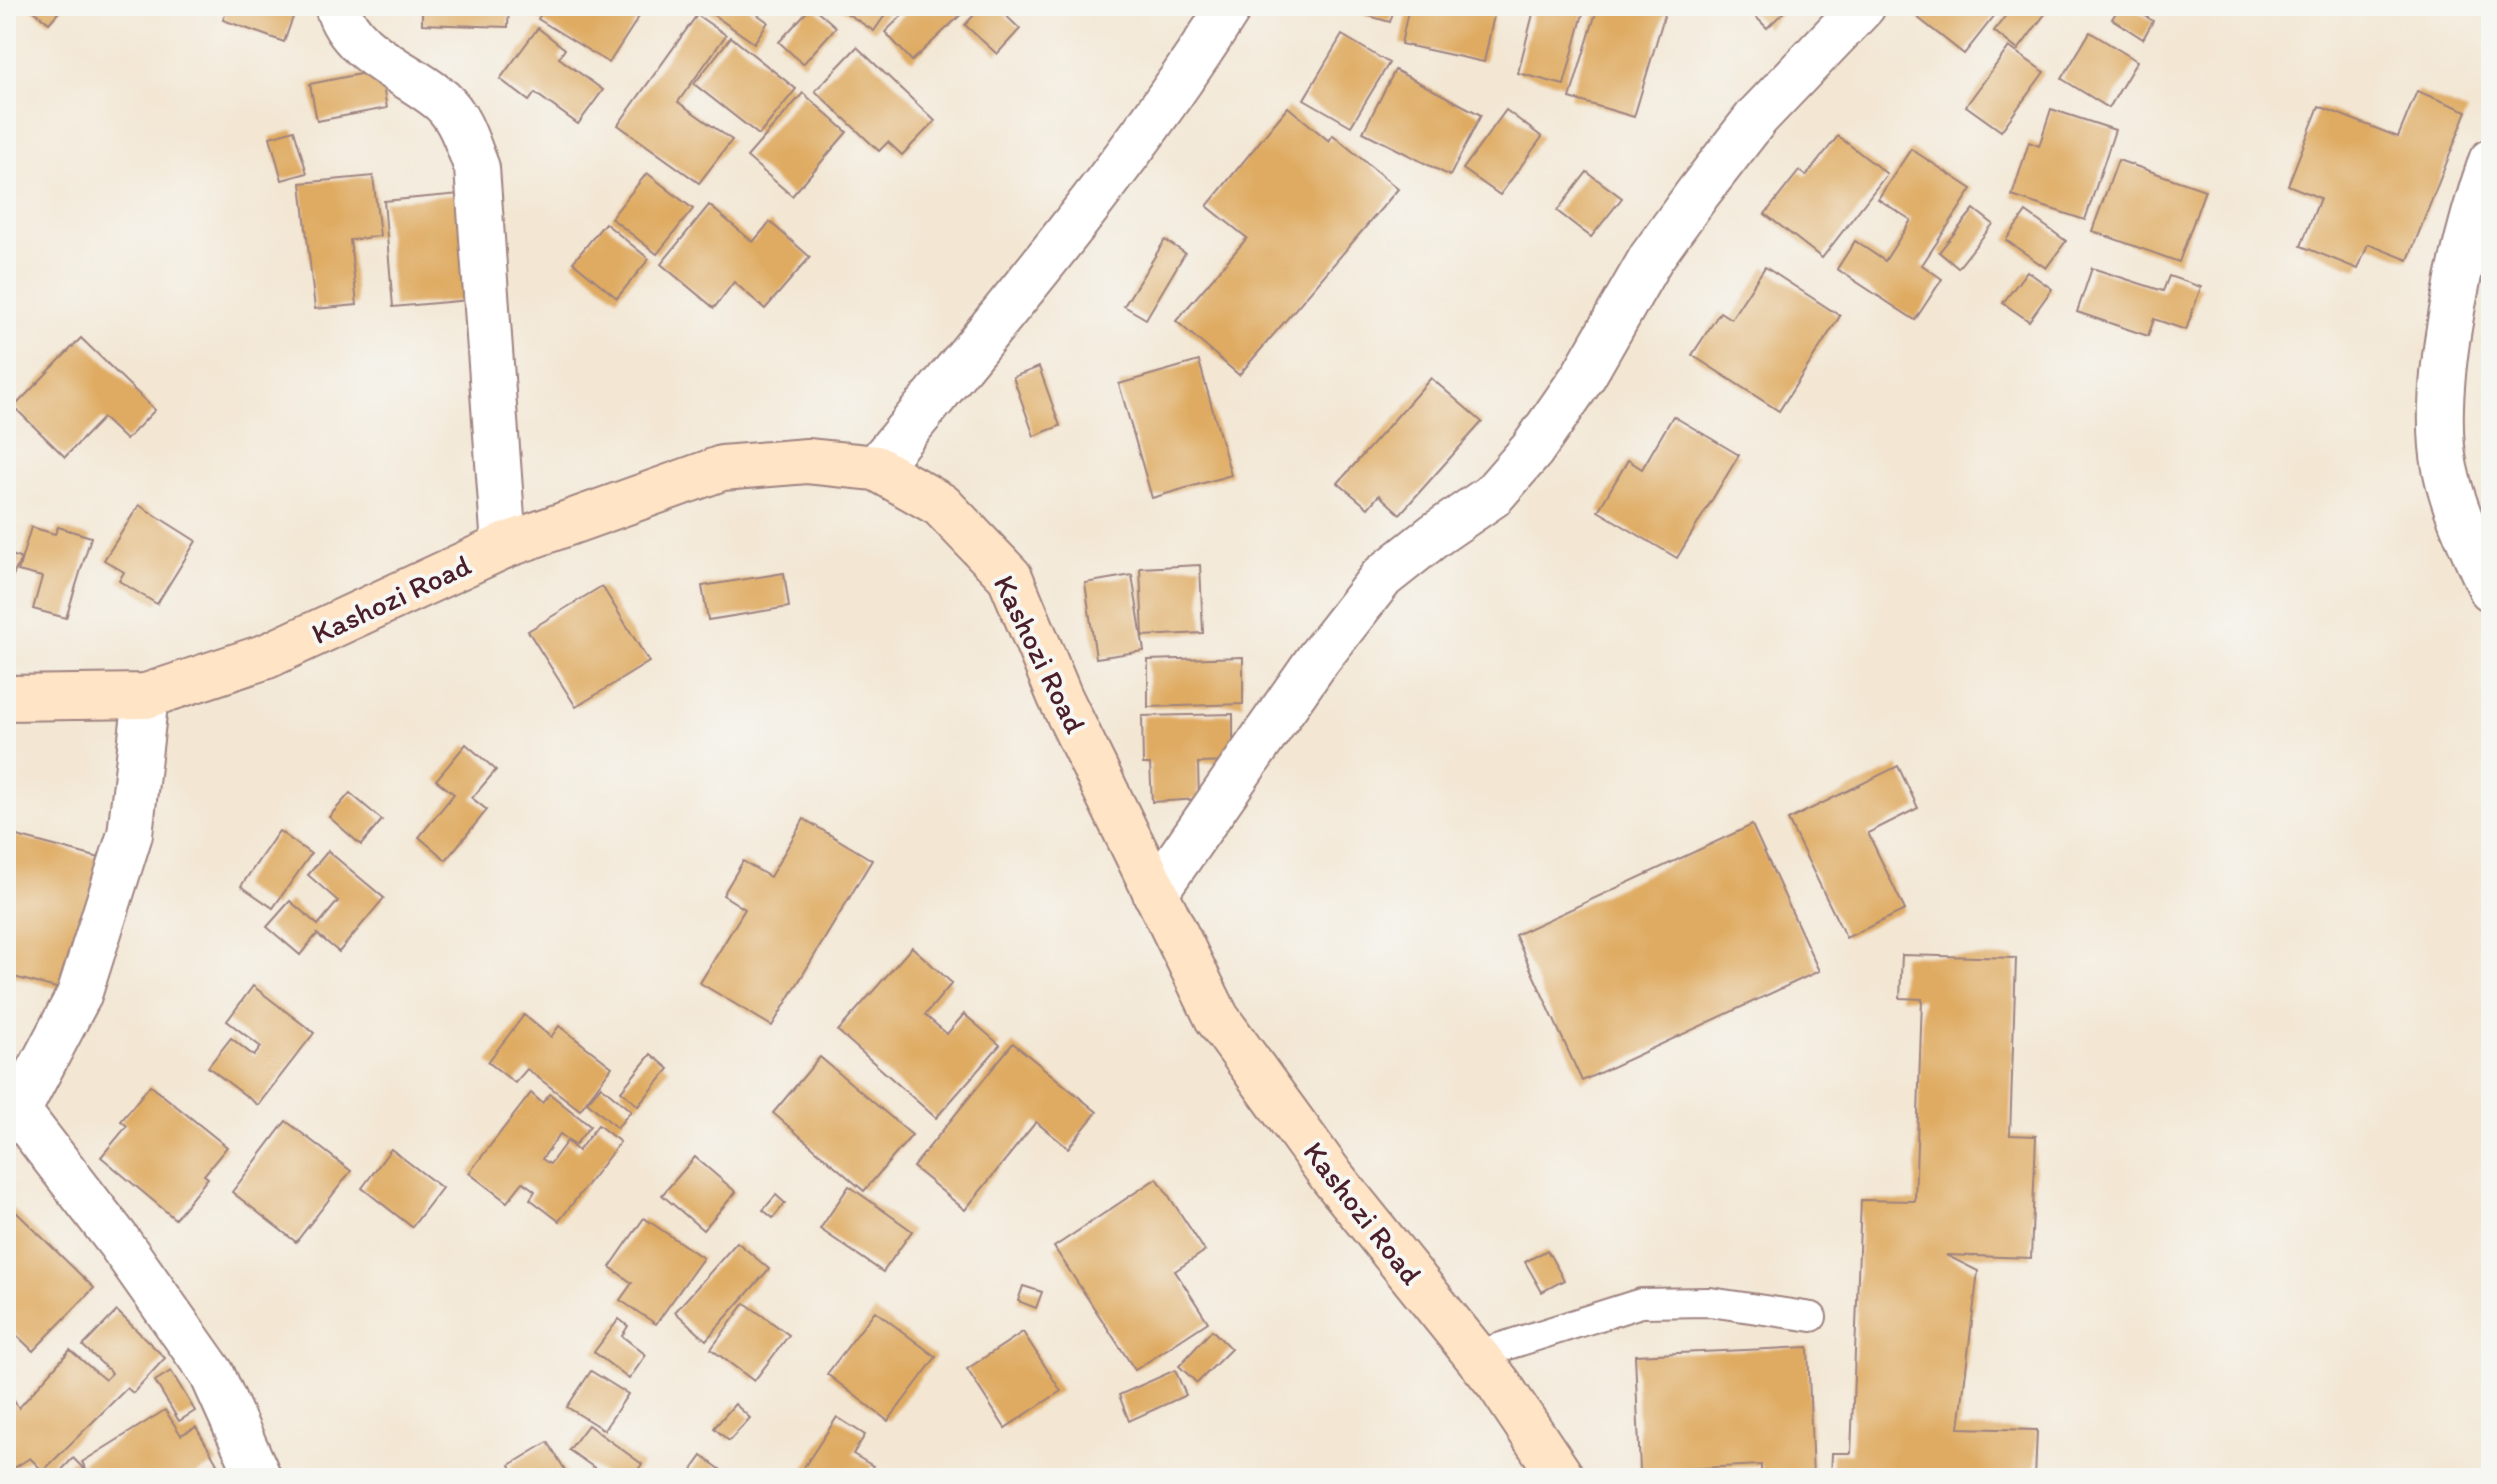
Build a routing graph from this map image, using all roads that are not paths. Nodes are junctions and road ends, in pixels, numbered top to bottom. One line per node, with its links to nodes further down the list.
1 (337, 6): 7 (street)
2 (1230, 6): 6 (street)
3 (1863, 6): 11 (street)
4 (2491, 161): 5 (street)
5 (2480, 221): 8 (street)
6 (876, 468): 7 (main road, Kashozi Road); 11 (main road, Kashozi Road)
7 (504, 546): 9 (main road, Kashozi Road)
8 (2491, 589)
9 (146, 696): 10 (main road, Kashozi Road); 12 (street)
10 (6, 698)
11 (1155, 893): 14 (main road, Kashozi Road)
12 (12, 1116): 15 (street)
13 (1812, 1317): 14 (lane)
14 (1476, 1355): 16 (main road, Kashozi Road)
15 (259, 1478)
16 (1562, 1478)

